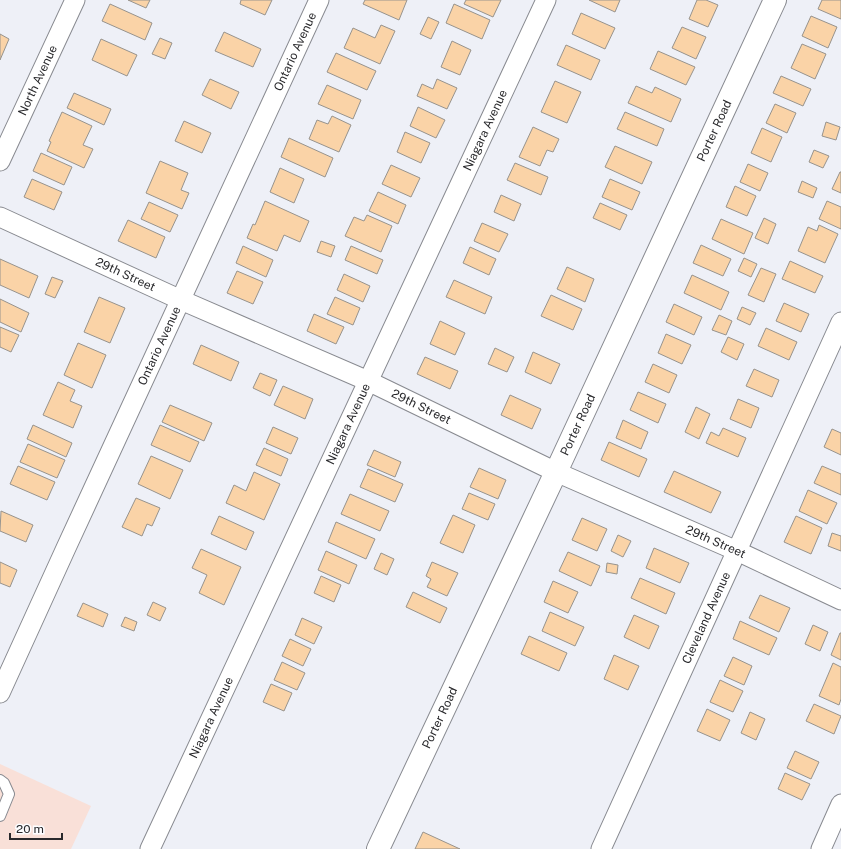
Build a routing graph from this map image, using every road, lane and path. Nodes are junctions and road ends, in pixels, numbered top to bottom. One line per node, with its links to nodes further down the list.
1 (75, 0): 5 (street, North Avenue)
2 (319, 0): 7 (street, Ontario Avenue)
3 (546, 0): 9 (street, Niagara Avenue)
4 (775, 0): 10 (main road, Porter Road)
5 (0, 161)
6 (0, 217): 7 (street, 29th Street)
7 (181, 300): 9 (street, 29th Street); 13 (street, Ontario Avenue)
8 (841, 322): 11 (street, Cleveland Avenue)
9 (368, 382): 10 (street, 29th Street); 17 (street, Niagara Avenue)
10 (556, 472): 11 (street, 29th Street); 18 (main road, Porter Road)
11 (737, 551): 12 (street, 29th Street); 19 (street, Cleveland Avenue)
12 (841, 600)
13 (0, 693)
14 (0, 780): 16 (lane)
15 (841, 804): 20 (street)
16 (0, 816)
17 (150, 849)
18 (378, 849)
19 (601, 849)
20 (821, 849)

